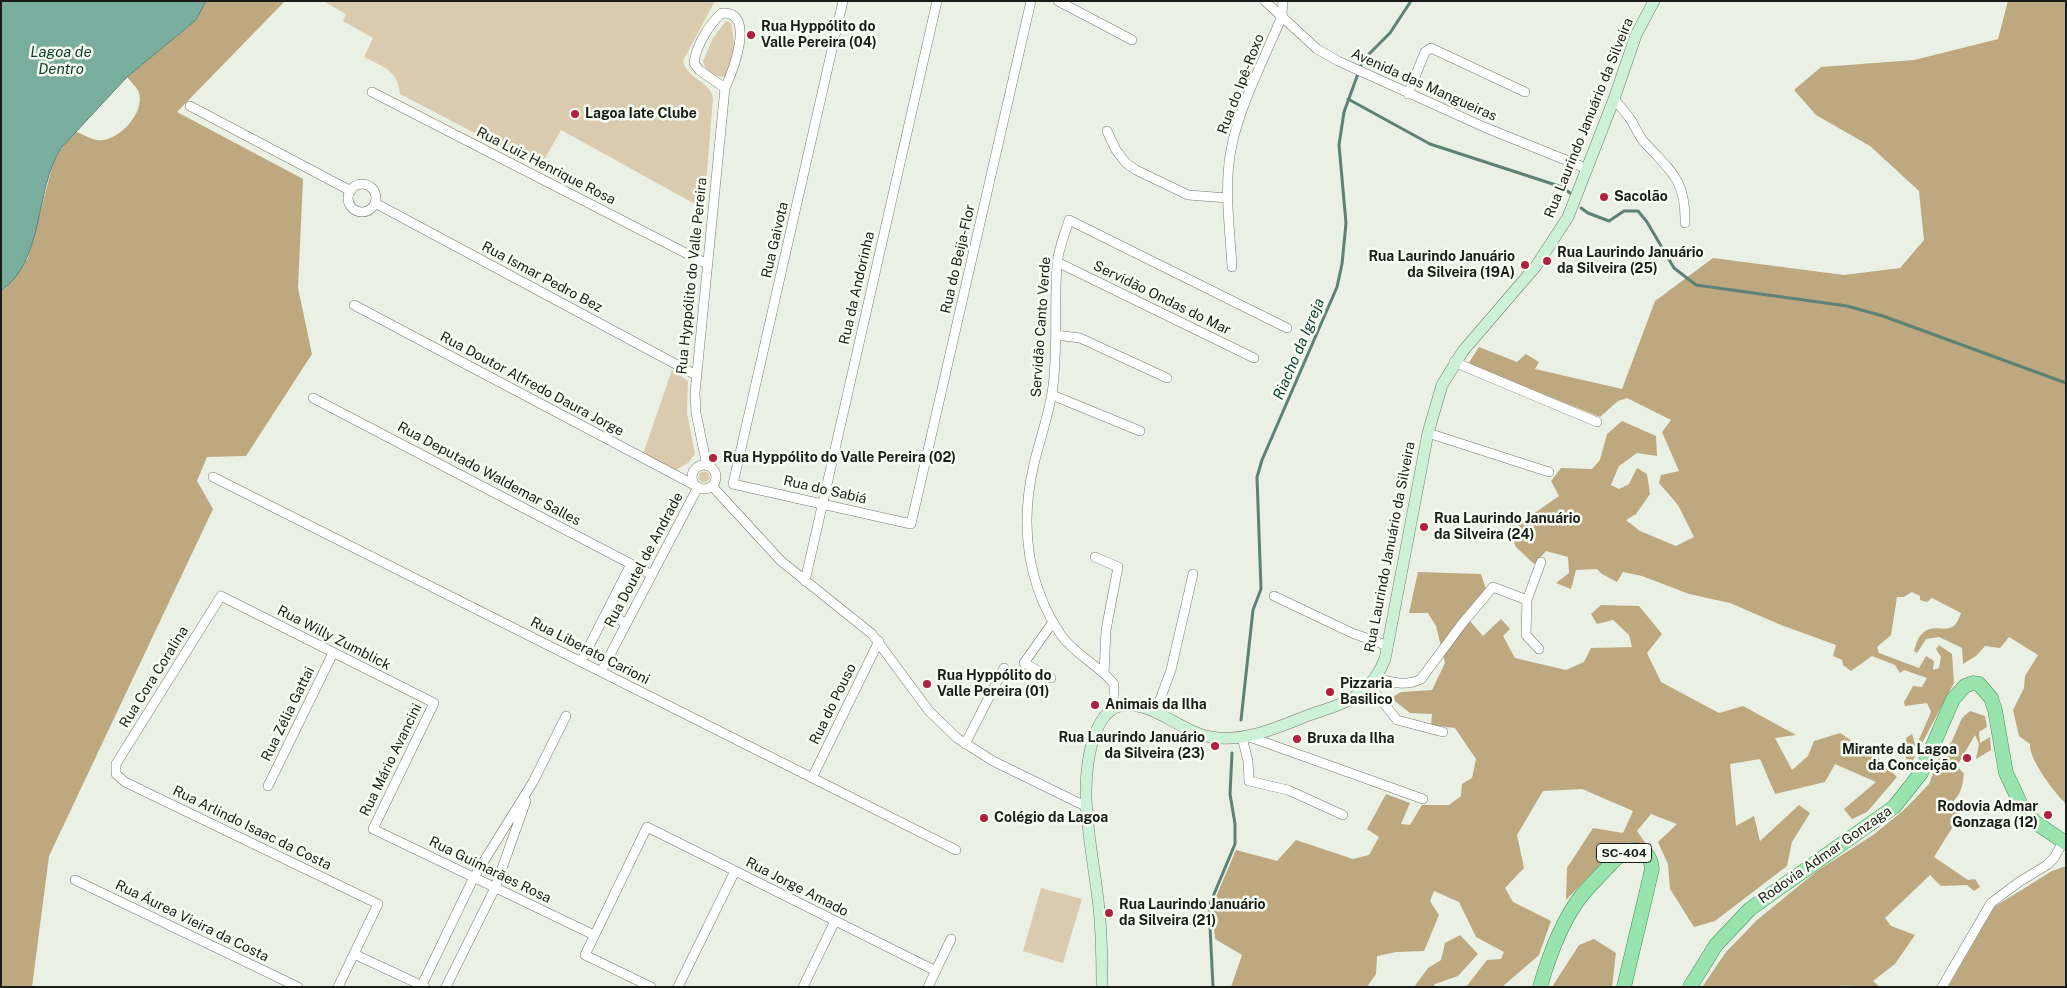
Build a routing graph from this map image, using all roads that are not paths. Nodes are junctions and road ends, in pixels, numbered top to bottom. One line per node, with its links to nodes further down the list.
1 (843, 1): 40 (street, Rua Gaivota)
2 (937, 1): 43 (street, Rua da Andorinha)
3 (1031, 1): 44 (street, Rua do Beija-Flor)
4 (1058, 1): 9 (street)
5 (1265, 1): 8 (street, Avenida das Mangueiras)
6 (1284, 1): 8 (street, Rua do Ipê-Roxo)
7 (1654, 1): 14 (main road, Rua Laurindo Januário da Silveira)
8 (1282, 16): 13 (street, Avenida das Mangueiras); 19 (street, Rua do Ipê-Roxo)
9 (1132, 40)
10 (725, 88): 10 (street, Rua Hyppólito do Valle Pereira); 23 (street, Rua Hyppólito do Valle Pereira)
11 (372, 92): 23 (street, Rua Luiz Henrique Rosa)
12 (1525, 92): 13 (street)
13 (1408, 94): 17 (street, Avenida das Mangueiras)
14 (1614, 99): 17 (main road, Rua Laurindo Januário da Silveira); 21 (street)
15 (190, 106): 18 (street)
16 (1107, 131): 19 (street)
17 (1588, 168): 29 (main road, Rua Laurindo Januário da Silveira)
18 (350, 191): 20 (street); 20 (street)
19 (1228, 198): 24 (street, Rua do Ipê-Roxo)
20 (375, 203): 30 (street, Rua Ismar Pedro Bez)
21 (1685, 223)
22 (1057, 262): 26 (street, Servidão Canto Verde); 27 (street, Servidão Canto Verde); 28 (street, Servidão Ondas do Mar)
23 (707, 264): 30 (street, Rua Hyppólito do Valle Pereira)
24 (1232, 267)
25 (354, 304): 42 (street, Rua Doutor Alfredo Daura Jorge)
26 (1287, 328)
27 (1056, 335): 31 (street); 32 (street, Servidão Canto Verde)
28 (1254, 358)
29 (1454, 362): 34 (street); 36 (main road, Rua Laurindo Januário da Silveira)
30 (696, 375): 37 (street, Rua Hyppólito do Valle Pereira)
31 (1167, 378)
32 (1052, 395): 35 (street); 55 (street, Servidão Canto Verde)
33 (313, 398): 47 (street, Rua Deputado Waldemar Salles)
34 (1597, 422)
35 (1140, 431)
36 (1428, 433): 38 (street); 58 (main road, Rua Laurindo Januário da Silveira)
37 (707, 466): 41 (street); 42 (street)
38 (1549, 472)
39 (212, 477): 61 (street, Rua Liberato Carioni)
40 (733, 484): 43 (street, Rua do Sabiá)
41 (712, 486): 42 (street); 50 (street)
42 (698, 487): 49 (street, Rua Doutel de Andrade)
43 (822, 504): 44 (street, Rua do Sabiá); 50 (street, Rua da Andorinha)
44 (911, 524)
45 (1095, 557): 64 (street)
46 (1541, 562): 53 (street)
47 (631, 564): 49 (street, Rua Deputado Waldemar Salles); 54 (street, Rua Doutel de Andrade)
48 (1193, 574): 69 (street)
49 (652, 575): 56 (street, Rua Doutel de Andrade)
50 (805, 581): 57 (street)
51 (221, 596): 60 (street, Rua Willy Zumblick); 74 (street, Rua Cora Coralina)
52 (1274, 596): 58 (street)
53 (1527, 600): 59 (street); 66 (street)
54 (606, 613): 56 (street); 61 (street, Rua Doutel de Andrade)
55 (1053, 622): 64 (street, Servidão Canto Verde); 65 (street)
56 (626, 623): 63 (street, Rua Doutel de Andrade)
57 (879, 641): 73 (street); 75 (street, Rua do Pouso)
58 (1388, 646): 66 (main road, Rua Laurindo Januário da Silveira)
59 (1539, 649)
60 (333, 653): 67 (street, Rua Willy Zumblick); 77 (street, Rua Zélia Gattai)
61 (581, 662): 63 (street, Rua Liberato Carioni)
62 (1004, 668): 73 (street)
63 (601, 672): 75 (street, Rua Liberato Carioni)
64 (1104, 674): 68 (street, Servidão Canto Verde)
65 (1051, 678)
66 (1373, 681): 71 (street); 72 (main road)
67 (434, 704): 81 (street, Rua Mário Avancini)
68 (1114, 708): 69 (main road); 79 (main road)
69 (1155, 713): 72 (main road)
70 (566, 716): 76 (street)
71 (1443, 732)
72 (1244, 736): 78 (street); 80 (street)
73 (965, 744): 79 (street)
74 (116, 774): 91 (street, Rua Arlindo Isaac da Costa)
75 (812, 778): 83 (street, Rua Liberato Carioni)
76 (533, 782): 85 (street); 87 (street)
77 (268, 786)
78 (1423, 799)
79 (1086, 807): 101 (main road)
80 (1343, 815)
81 (373, 829): 85 (street, Rua Guimarães Rosa)
82 (2065, 842): 104 (main road, Rodovia Admar Gonzaga); 105 (street)
83 (956, 850)
84 (734, 871): 88 (street, Rua Jorge Amado); 89 (street, Rua Jorge Amado); 98 (street)
85 (474, 878): 87 (street, Rua Guimarães Rosa); 93 (street)
86 (75, 880): 94 (street, Rua Áurea Vieira da Costa)
87 (495, 888): 89 (street, Rua Guimarães Rosa); 96 (street)
88 (835, 921): 92 (street, Rua Jorge Amado); 99 (street)
89 (594, 935): 97 (street)
90 (951, 939): 92 (street)
91 (354, 954): 93 (street); 95 (street)
92 (936, 971): 100 (street)
93 (423, 986)
94 (298, 987)
95 (338, 987)
96 (446, 987)
97 (651, 987)
98 (678, 987)
99 (803, 987)
100 (928, 987)
101 (1102, 987)
102 (1540, 987): 103 (main road, SC-404)
103 (1624, 987)
104 (1690, 987)
105 (1942, 987)

